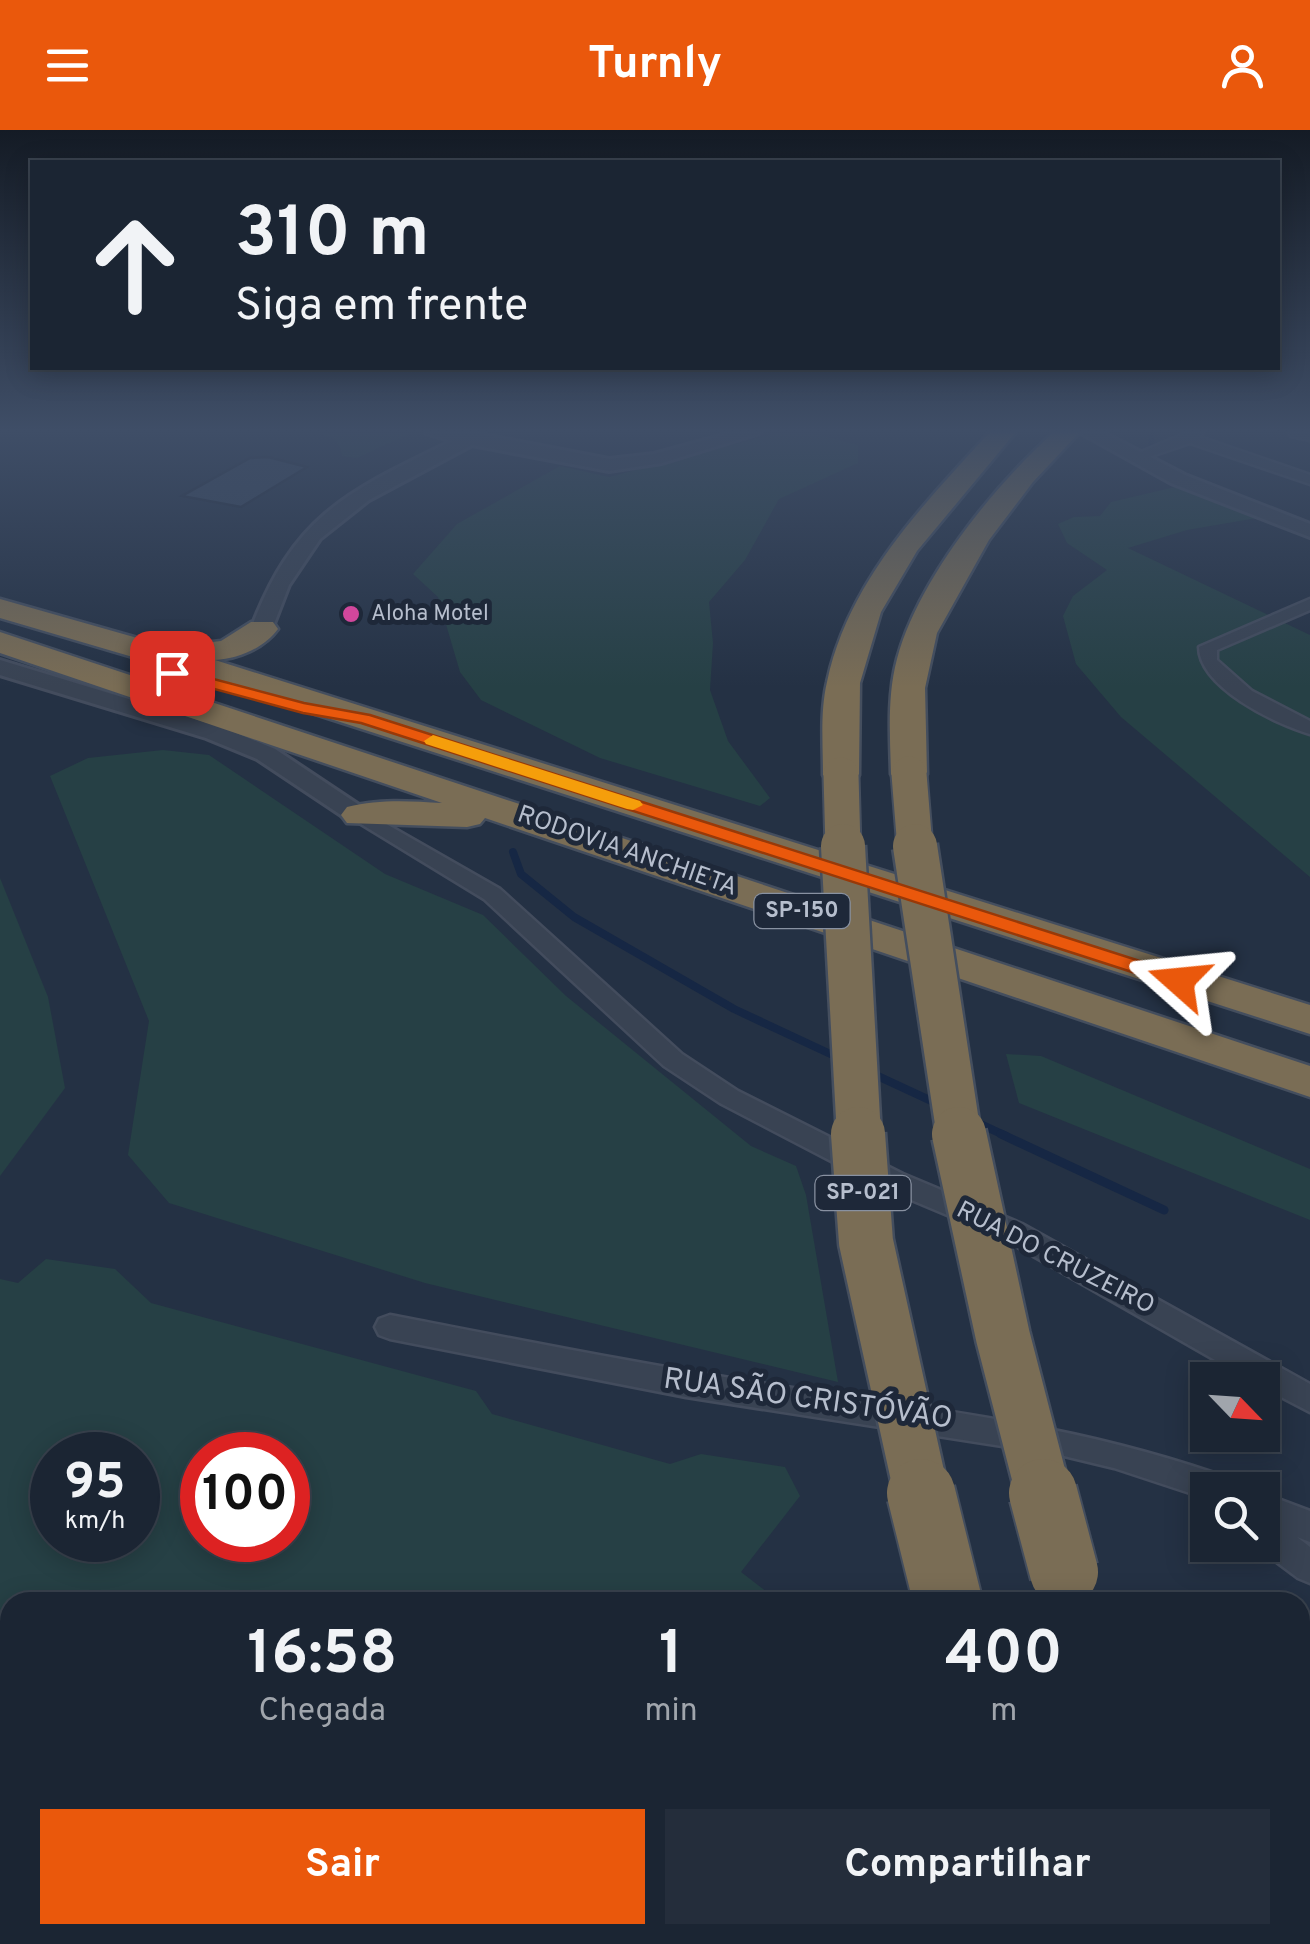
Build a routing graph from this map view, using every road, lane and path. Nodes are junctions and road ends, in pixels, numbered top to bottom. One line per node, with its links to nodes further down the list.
1 (336, 518): 9 (street)
2 (932, 518): 30 (highway, SP-021, bridge)
3 (995, 518): 29 (highway, bridge)
4 (1275, 518): 5 (street)
5 (1310, 531)
6 (1310, 604): 15 (street)
7 (0, 608): 11 (highway, RODOVIA ANCHIETA / SP-150)
8 (0, 626): 11 (highway, RODOVIA ANCHIETA / SP-150)
9 (262, 629): 11 (highway); 13 (highway)
10 (0, 642): 16 (highway, RODOVIA ANCHIETA / SP-150)
11 (124, 655): 13 (highway, RODOVIA ANCHIETA / SP-150); 14 (highway); 20 (highway, RODOVIA ANCHIETA / SP-150)
12 (0, 667): 16 (street)
13 (288, 695): 14 (highway, RODOVIA ANCHIETA / SP-150)
14 (364, 719): 19 (highway, RODOVIA ANCHIETA / SP-150)
15 (1310, 728)
16 (290, 756): 17 (street); 18 (highway, RODOVIA ANCHIETA / SP-150)
17 (360, 816): 18 (highway); 23 (street, RUA DO CRUZEIRO)
18 (584, 838): 21 (highway, RODOVIA ANCHIETA / SP-150)
19 (1310, 1020)
20 (1310, 1056)
21 (1310, 1082)
22 (390, 1327): 24 (street, RUA SÃO CRISTÓVÃO)
23 (1310, 1400)
24 (1190, 1480)
25 (1280, 1514): 26 (street)
26 (1310, 1527)
27 (1280, 1544): 28 (street)
28 (1310, 1567)
29 (1069, 1587)
30 (946, 1592)

